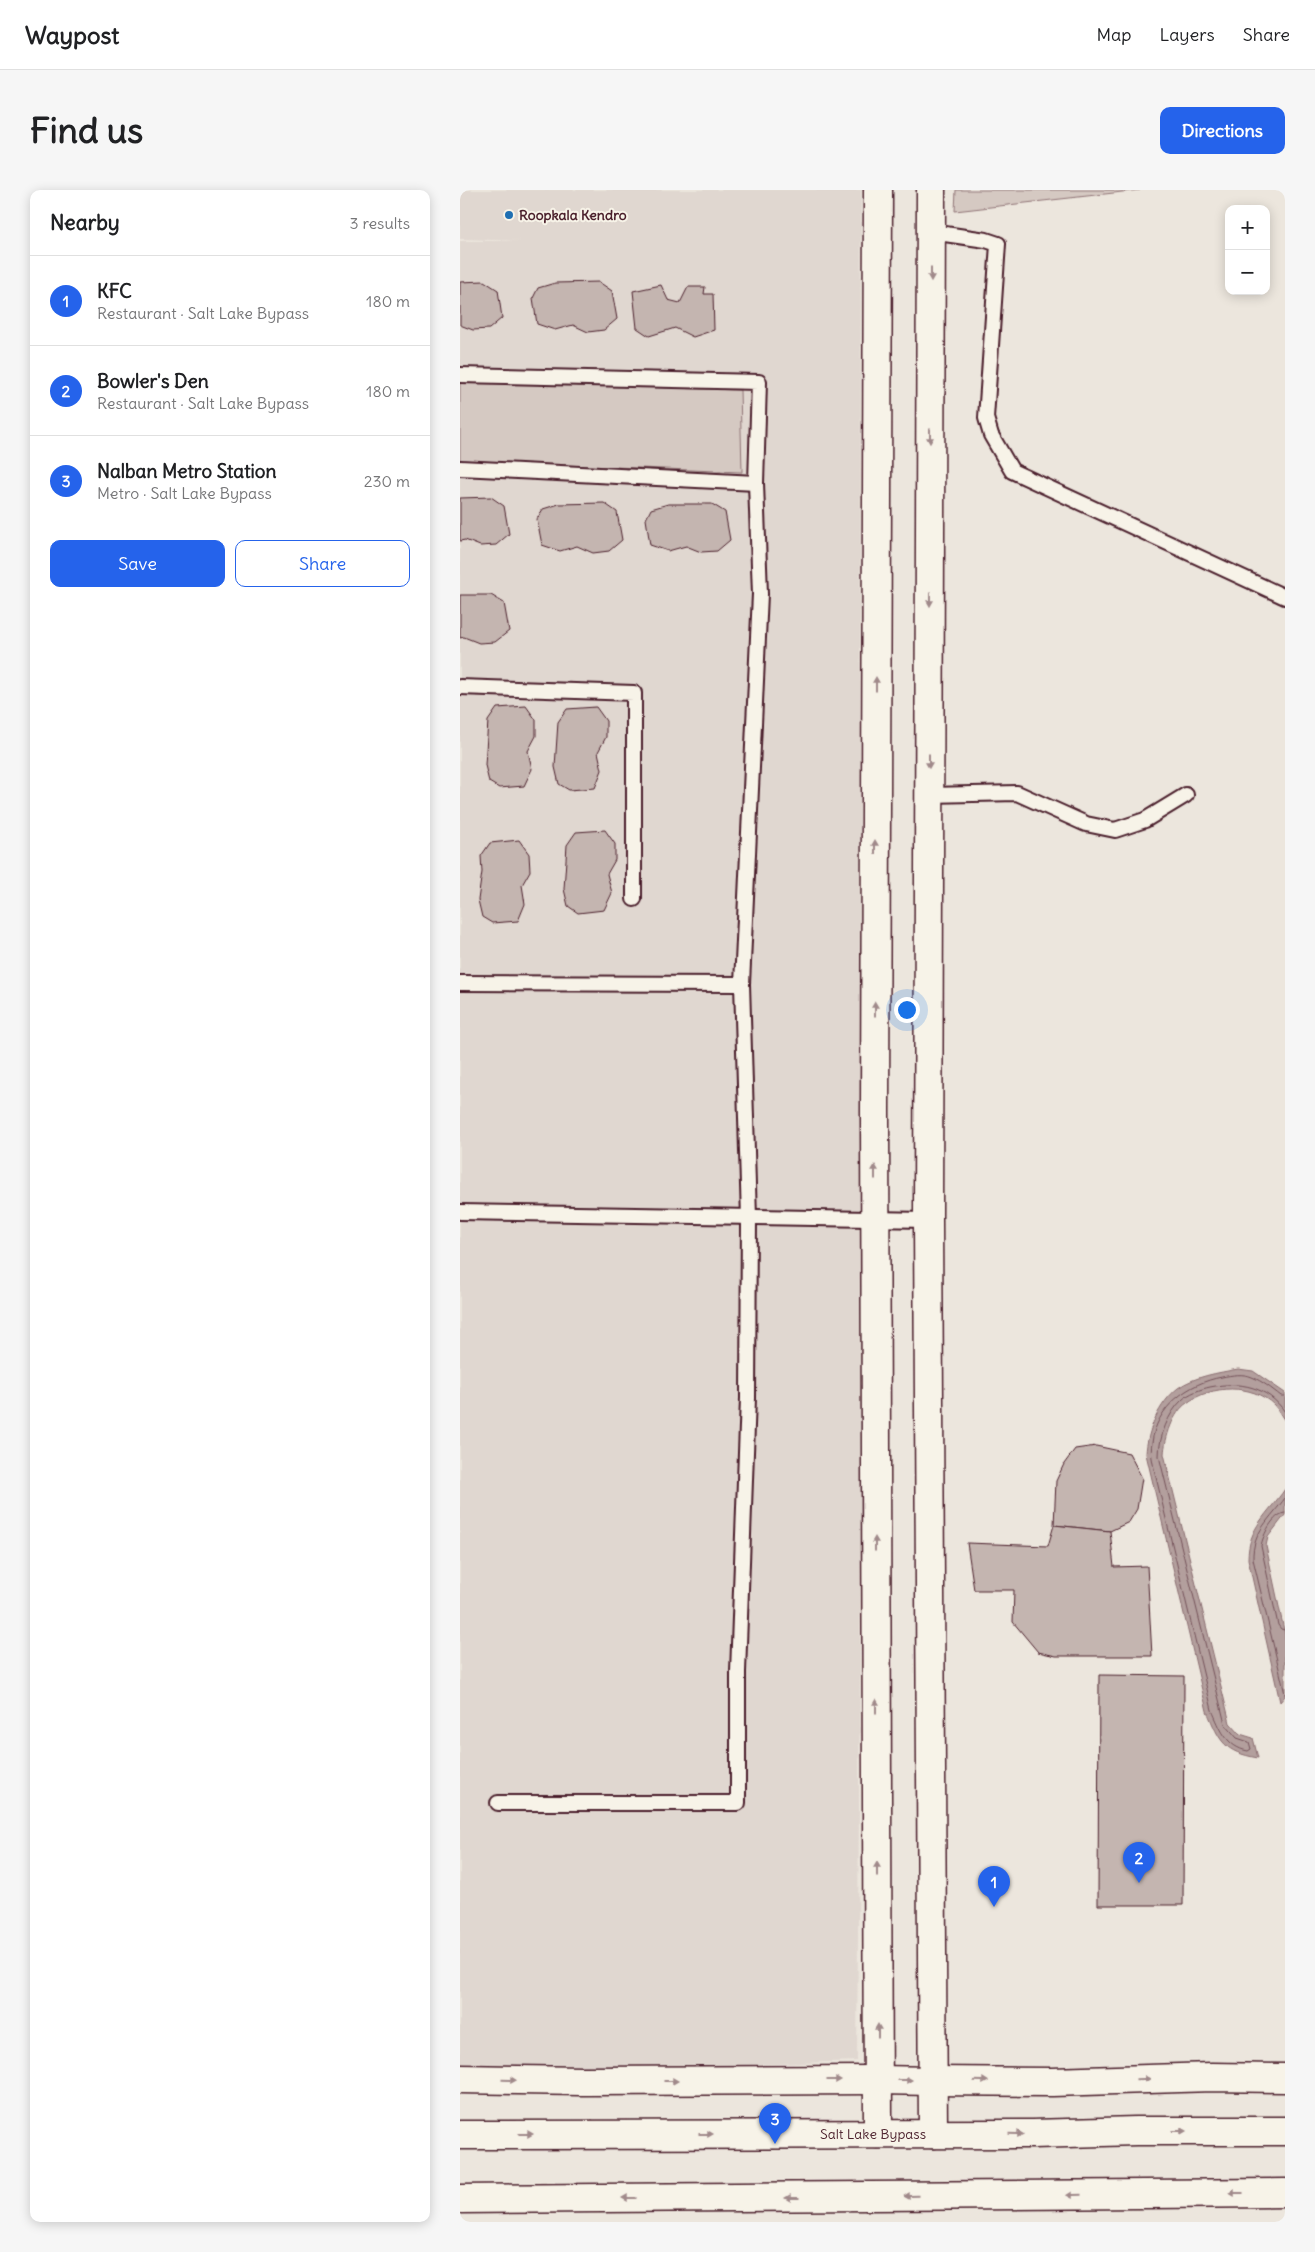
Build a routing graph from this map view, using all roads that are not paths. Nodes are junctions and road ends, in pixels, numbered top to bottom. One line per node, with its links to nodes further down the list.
1 (878, 190): 16 (main road, one-way to 1)
2 (931, 190): 3 (main road)
3 (931, 232): 7 (lane); 9 (main road, one-way to 9)
4 (460, 375): 6 (lane)
5 (460, 468): 6 (lane)
6 (756, 483): 13 (lane)
7 (1285, 597)
8 (460, 687): 11 (lane)
9 (929, 795): 10 (lane); 17 (main road)
10 (1186, 795)
11 (634, 899)
12 (460, 983): 13 (lane)
13 (742, 984): 15 (lane)
14 (460, 1212): 15 (lane)
15 (749, 1218): 16 (lane); 18 (lane)
16 (875, 1220): 17 (lane); 21 (main road, one-way to 16)
17 (928, 1220): 22 (main road)
18 (498, 1803)
19 (1285, 2078): 22 (main road, one-way to 19)
20 (460, 2079): 21 (main road, one-way to 21)
21 (879, 2080): 22 (main road, one-way to 22); 24 (main road)
22 (932, 2081): 25 (main road)
23 (1285, 2131): 25 (main road, Salt Lake Bypass, one-way to 23)
24 (878, 2134): 25 (main road, Salt Lake Bypass); 26 (main road, Salt Lake Bypass, one-way to 24)
25 (933, 2134)
26 (460, 2135)
27 (1285, 2193): 28 (main road, one-way to 28)
28 (460, 2199)

